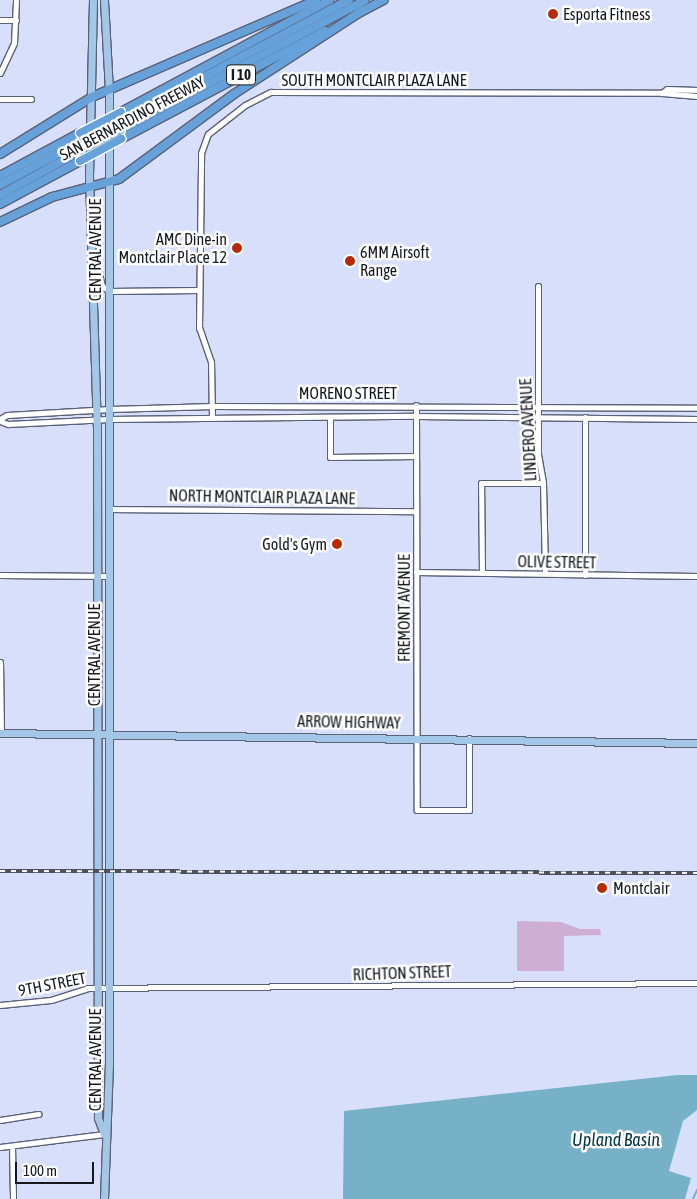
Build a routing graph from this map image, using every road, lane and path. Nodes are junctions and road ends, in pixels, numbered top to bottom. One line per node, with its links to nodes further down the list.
1 (16, 0): 11 (street)
2 (93, 0): 17 (main road, CENTRAL AVENUE)
3 (104, 0): 13 (main road, CENTRAL AVENUE)
4 (316, 0): 13 (highway)
5 (330, 0): 21 (highway, SAN BERNARDINO FREEWAY / I 10, bridge)
6 (349, 0): 23 (highway, bridge)
7 (365, 0): 25 (highway, bridge)
8 (383, 0): 9 (highway, SAN BERNARDINO FREEWAY / I 10)
9 (362, 12): 22 (highway); 26 (highway, SAN BERNARDINO FREEWAY / I 10, bridge)
10 (0, 20): 11 (street)
11 (16, 20): 12 (street)
12 (0, 74)
13 (110, 90): 17 (highway); 22 (main road, CENTRAL AVENUE)
14 (697, 90): 15 (street, SOUTH MONTCLAIR PLAZA LANE)
15 (662, 93): 16 (street, SOUTH MONTCLAIR PLAZA LANE); 30 (street, SOUTH MONTCLAIR PLAZA LANE)
16 (697, 96)
17 (92, 97): 20 (highway); 24 (main road, CENTRAL AVENUE)
18 (0, 99): 19 (street)
19 (31, 99)
20 (0, 154)
21 (0, 176)
22 (109, 182): 24 (highway); 31 (main road, CENTRAL AVENUE)
23 (0, 185)
24 (90, 187): 27 (highway); 28 (main road, CENTRAL AVENUE)
25 (0, 195)
26 (0, 204)
27 (0, 222)
28 (94, 256): 31 (street); 37 (main road, CENTRAL AVENUE)
29 (538, 286): 33 (street, LINDERO AVENUE)
30 (198, 290): 31 (street); 34 (street, SOUTH MONTCLAIR PLAZA LANE)
31 (110, 291): 36 (main road, CENTRAL AVENUE)
32 (416, 405): 33 (street, MORENO STREET); 34 (street, MORENO STREET); 38 (street, FREMONT AVENUE)
33 (538, 405): 35 (street, MORENO STREET); 39 (street, LINDERO AVENUE)
34 (213, 406): 36 (street, MORENO STREET); 42 (street, SOUTH MONTCLAIR PLAZA LANE)
35 (697, 408)
36 (110, 409): 37 (street, MORENO STREET); 43 (main road, CENTRAL AVENUE)
37 (97, 410): 45 (street, MORENO STREET); 46 (main road, CENTRAL AVENUE)
38 (416, 416): 39 (street, MORENO STREET); 40 (street, MORENO STREET); 47 (street, FREMONT AVENUE)
39 (538, 416): 41 (street, MORENO STREET); 48 (street, LINDERO AVENUE)
40 (330, 417): 42 (street, MORENO STREET); 47 (street)
41 (585, 417): 44 (street, MORENO STREET); 55 (street)
42 (212, 418): 43 (street, MORENO STREET)
43 (109, 419): 46 (street, MORENO STREET); 49 (main road, CENTRAL AVENUE)
44 (697, 419)
45 (0, 420): 46 (street, MORENO STREET)
46 (97, 420): 56 (main road, CENTRAL AVENUE)
47 (416, 456): 50 (street, FREMONT AVENUE)
48 (543, 483): 52 (street); 53 (street, LINDERO AVENUE)
49 (108, 509): 50 (street, NORTH MONTCLAIR PLAZA LANE); 57 (main road, CENTRAL AVENUE)
50 (416, 511): 51 (street, FREMONT AVENUE)
51 (416, 572): 52 (street, OLIVE STREET); 63 (street, FREMONT AVENUE)
52 (482, 573): 53 (street, OLIVE STREET)
53 (545, 574): 55 (street, OLIVE STREET)
54 (0, 575): 56 (street)
55 (585, 575): 58 (street, OLIVE STREET)
56 (97, 576): 57 (street); 61 (main road, CENTRAL AVENUE)
57 (108, 576): 62 (main road, CENTRAL AVENUE)
58 (697, 576)
59 (0, 662): 60 (street)
60 (0, 733): 61 (main road, ARROW HIGHWAY)
61 (98, 734): 62 (main road, ARROW HIGHWAY); 67 (main road, CENTRAL AVENUE)
62 (108, 734): 63 (main road, ARROW HIGHWAY); 68 (main road, CENTRAL AVENUE)
63 (417, 737): 64 (main road, ARROW HIGHWAY); 64 (street, FREMONT AVENUE)
64 (469, 738): 65 (main road, ARROW HIGHWAY)
65 (697, 743)
66 (697, 983): 68 (street, RICHTON STREET)
67 (97, 988): 68 (street, 9TH STREET); 69 (street, 9TH STREET); 72 (main road, CENTRAL AVENUE)
68 (108, 988): 72 (main road, CENTRAL AVENUE)
69 (0, 1005)
70 (39, 1114): 71 (street)
71 (0, 1120)
72 (104, 1134): 73 (street); 76 (main road)
73 (12, 1146): 74 (street); 75 (street)
74 (0, 1147)
75 (13, 1199)
76 (104, 1199)

